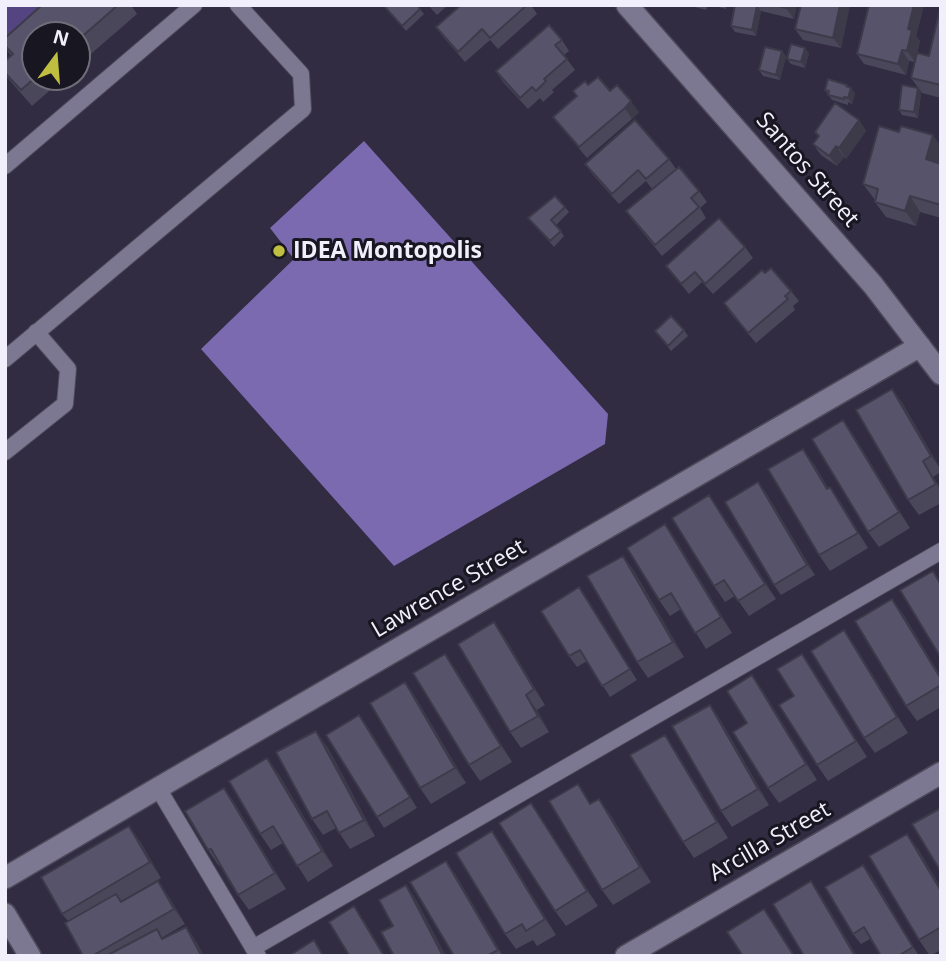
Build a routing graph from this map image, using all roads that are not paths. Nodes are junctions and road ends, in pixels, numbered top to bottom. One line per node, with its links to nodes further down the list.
1 (194, 5): 4 (lane)
2 (238, 5): 5 (lane)
3 (627, 5): 6 (street, Santos Street)
4 (5, 166)
5 (36, 332): 7 (lane); 9 (lane)
6 (920, 346): 8 (street, Santos Street); 12 (street, Lawrence Street)
7 (5, 359)
8 (941, 374)
9 (5, 452)
10 (941, 551): 15 (lane)
11 (941, 773): 17 (street, Arcilla Street)
12 (158, 788): 13 (street, Lawrence Street); 15 (lane)
13 (5, 878)
14 (5, 914): 16 (street)
15 (256, 952)
16 (30, 956)
17 (626, 956)

